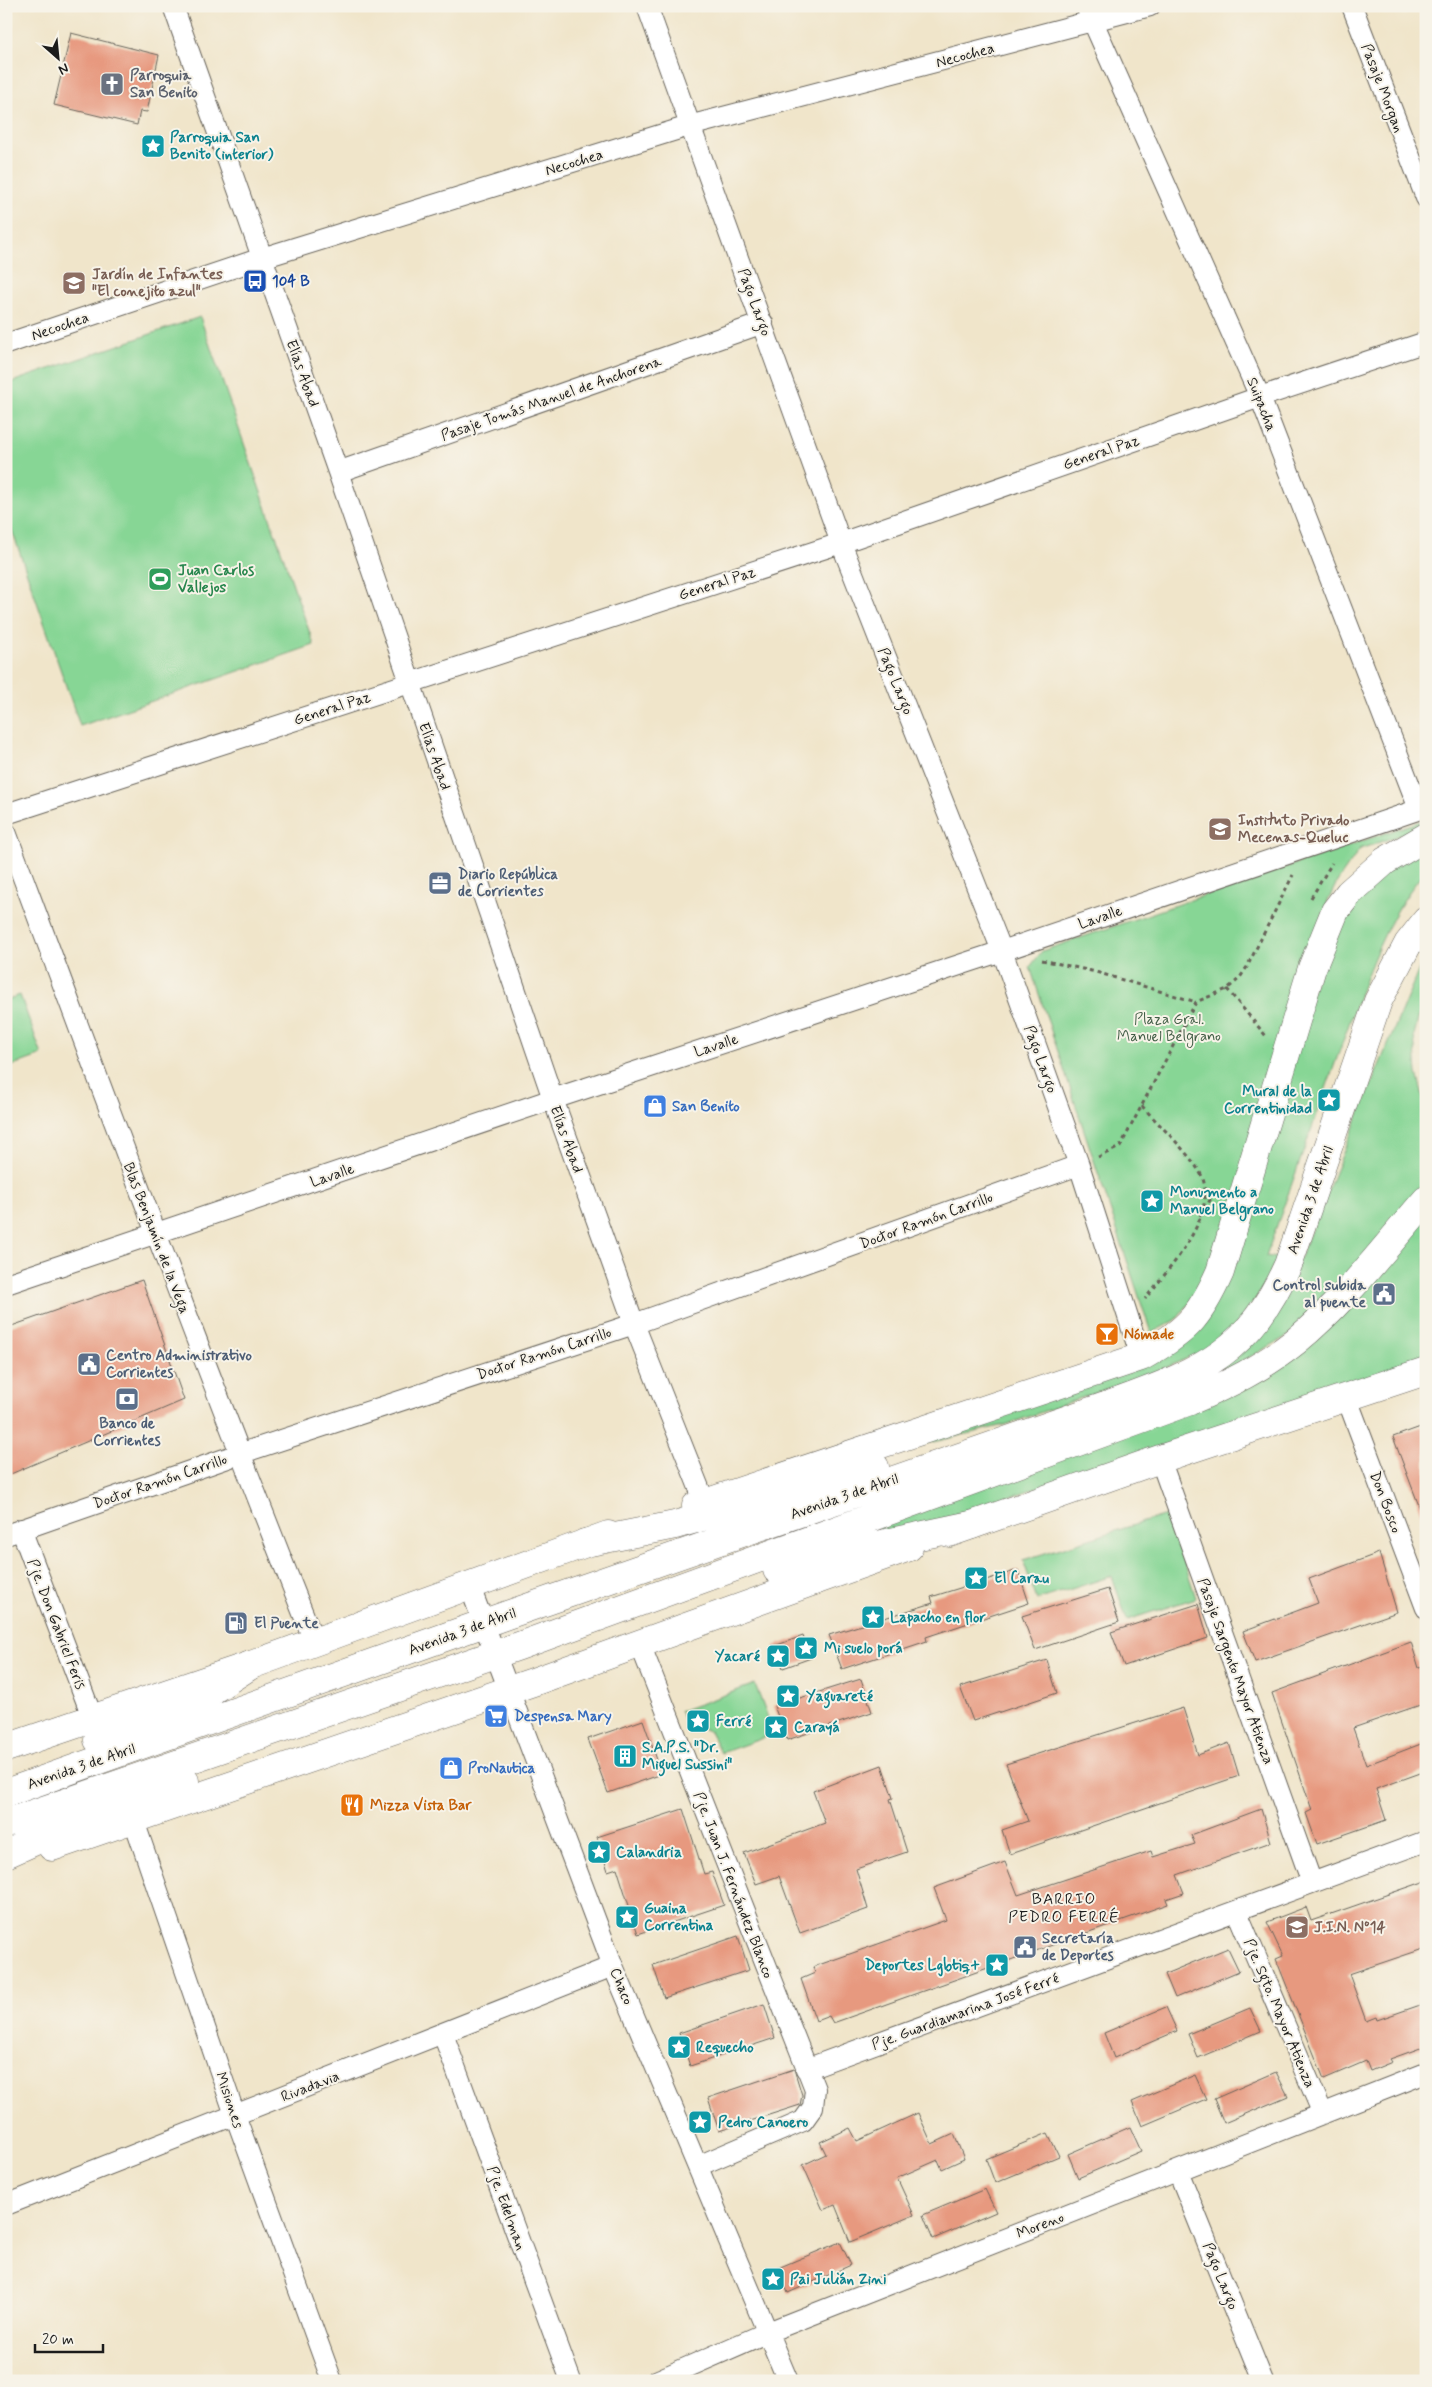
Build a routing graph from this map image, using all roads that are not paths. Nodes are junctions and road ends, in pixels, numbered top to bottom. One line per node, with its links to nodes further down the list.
1 (173, 6): 8 (street, Elías Abad)
2 (647, 6): 6 (street, Pago Largo)
3 (1150, 6): 5 (street, Necochea)
4 (1352, 6): 7 (street, Pasaje Morgan)
5 (1089, 14): 6 (street, Necochea); 12 (street, Suipacha)
6 (689, 126): 8 (street, Necochea); 9 (street, Pago Largo)
7 (1426, 198)
8 (262, 258): 11 (street, Necochea); 13 (street, Elías Abad)
9 (763, 323): 13 (street, Pasaje Tomás Manuel de Anchorena); 14 (street, Pago Largo)
10 (1426, 342): 12 (street, General Paz)
11 (6, 344)
12 (1260, 397): 14 (street, General Paz); 16 (street, Suipacha)
13 (338, 472): 15 (street, Elías Abad)
14 (841, 542): 15 (street, General Paz); 21 (street, Pago Largo)
15 (410, 682): 17 (street, General Paz); 22 (street, Elías Abad)
16 (1422, 808): 21 (street, Lavalle)
17 (6, 814)
18 (6, 832): 25 (street, Blas Benjamín de la Vega)
19 (1426, 837): 28 (main road)
20 (1426, 921): 31 (main road, Avenida 3 de Abril)
21 (1002, 951): 22 (street, Lavalle); 23 (street, Pago Largo)
22 (553, 1099): 25 (street, Lavalle); 27 (street, Elías Abad)
23 (1079, 1165): 27 (street, Doctor Ramón Carrillo); 28 (street, Pago Largo)
24 (1426, 1200): 43 (main road, Avenida 3 de Abril)
25 (156, 1235): 26 (street, Lavalle); 32 (street, Blas Benjamín de la Vega)
26 (6, 1284)
27 (634, 1324): 32 (street, Doctor Ramón Carrillo); 34 (street, Elías Abad)
28 (1142, 1357): 34 (main road)
29 (1426, 1371): 30 (main road)
30 (1346, 1396): 33 (main road); 39 (street, Don Bosco)
31 (1018, 1435): 37 (main road); 40 (main road, Avenida 3 de Abril)
32 (239, 1454): 36 (street, Doctor Ramón Carrillo); 41 (street, Blas Benjamín de la Vega)
33 (1160, 1459): 35 (main road); 56 (street, Pasaje Sargento Mayor Atienza)
34 (705, 1503): 37 (main road)
35 (971, 1524): 42 (main road); 43 (main road)
36 (14, 1532): 47 (street, Pje. Don Gabriel Feris)
37 (585, 1543): 38 (main road)
38 (470, 1587): 40 (street, Chaco); 41 (main road)
39 (1426, 1608)
40 (483, 1623): 43 (street, Chaco); 50 (main road, Avenida 3 de Abril)
41 (314, 1641): 44 (main road)
42 (640, 1644): 45 (main road); 60 (street, Pje. Juan J. Fernández Blanco)
43 (507, 1650): 45 (street, Chaco); 46 (main road, Avenida 3 de Abril)
44 (250, 1665): 47 (main road); 49 (main road)
45 (508, 1690): 51 (main road); 58 (street, Chaco)
46 (324, 1714): 52 (main road, Avenida 3 de Abril); 54 (main road)
47 (93, 1719): 48 (main road)
48 (6, 1748)
49 (6, 1777)
50 (6, 1793)
51 (133, 1818): 55 (main road); 63 (street, Misiones)
52 (6, 1824)
53 (1426, 1841): 56 (street, Pje. Guardiamarina José Ferré)
54 (6, 1854)
55 (6, 1863)
56 (1312, 1883): 57 (street, Pje. Guardiamarina José Ferré)
57 (1237, 1912): 60 (street, Pje. Guardiamarina José Ferré); 62 (street, Pje. Sgto. Mayor Atienza)
58 (613, 1966): 59 (street, Rivadavia); 64 (street, Chaco)
59 (443, 2034): 63 (street, Rivadavia); 69 (street, Pje. Edelman)
60 (806, 2069): 64 (street)
61 (1426, 2073): 62 (street, Moreno)
62 (1323, 2114): 65 (street, Moreno)
63 (235, 2115): 66 (street, Rivadavia); 68 (street, Misiones)
64 (698, 2166): 67 (street, Chaco)
65 (1178, 2171): 67 (street, Moreno); 72 (street, Pago Largo)
66 (6, 2205)
67 (768, 2332): 70 (street, Moreno); 71 (street, Chaco)
68 (332, 2381)
69 (571, 2381)
70 (656, 2381)
71 (788, 2381)
72 (1263, 2381)

